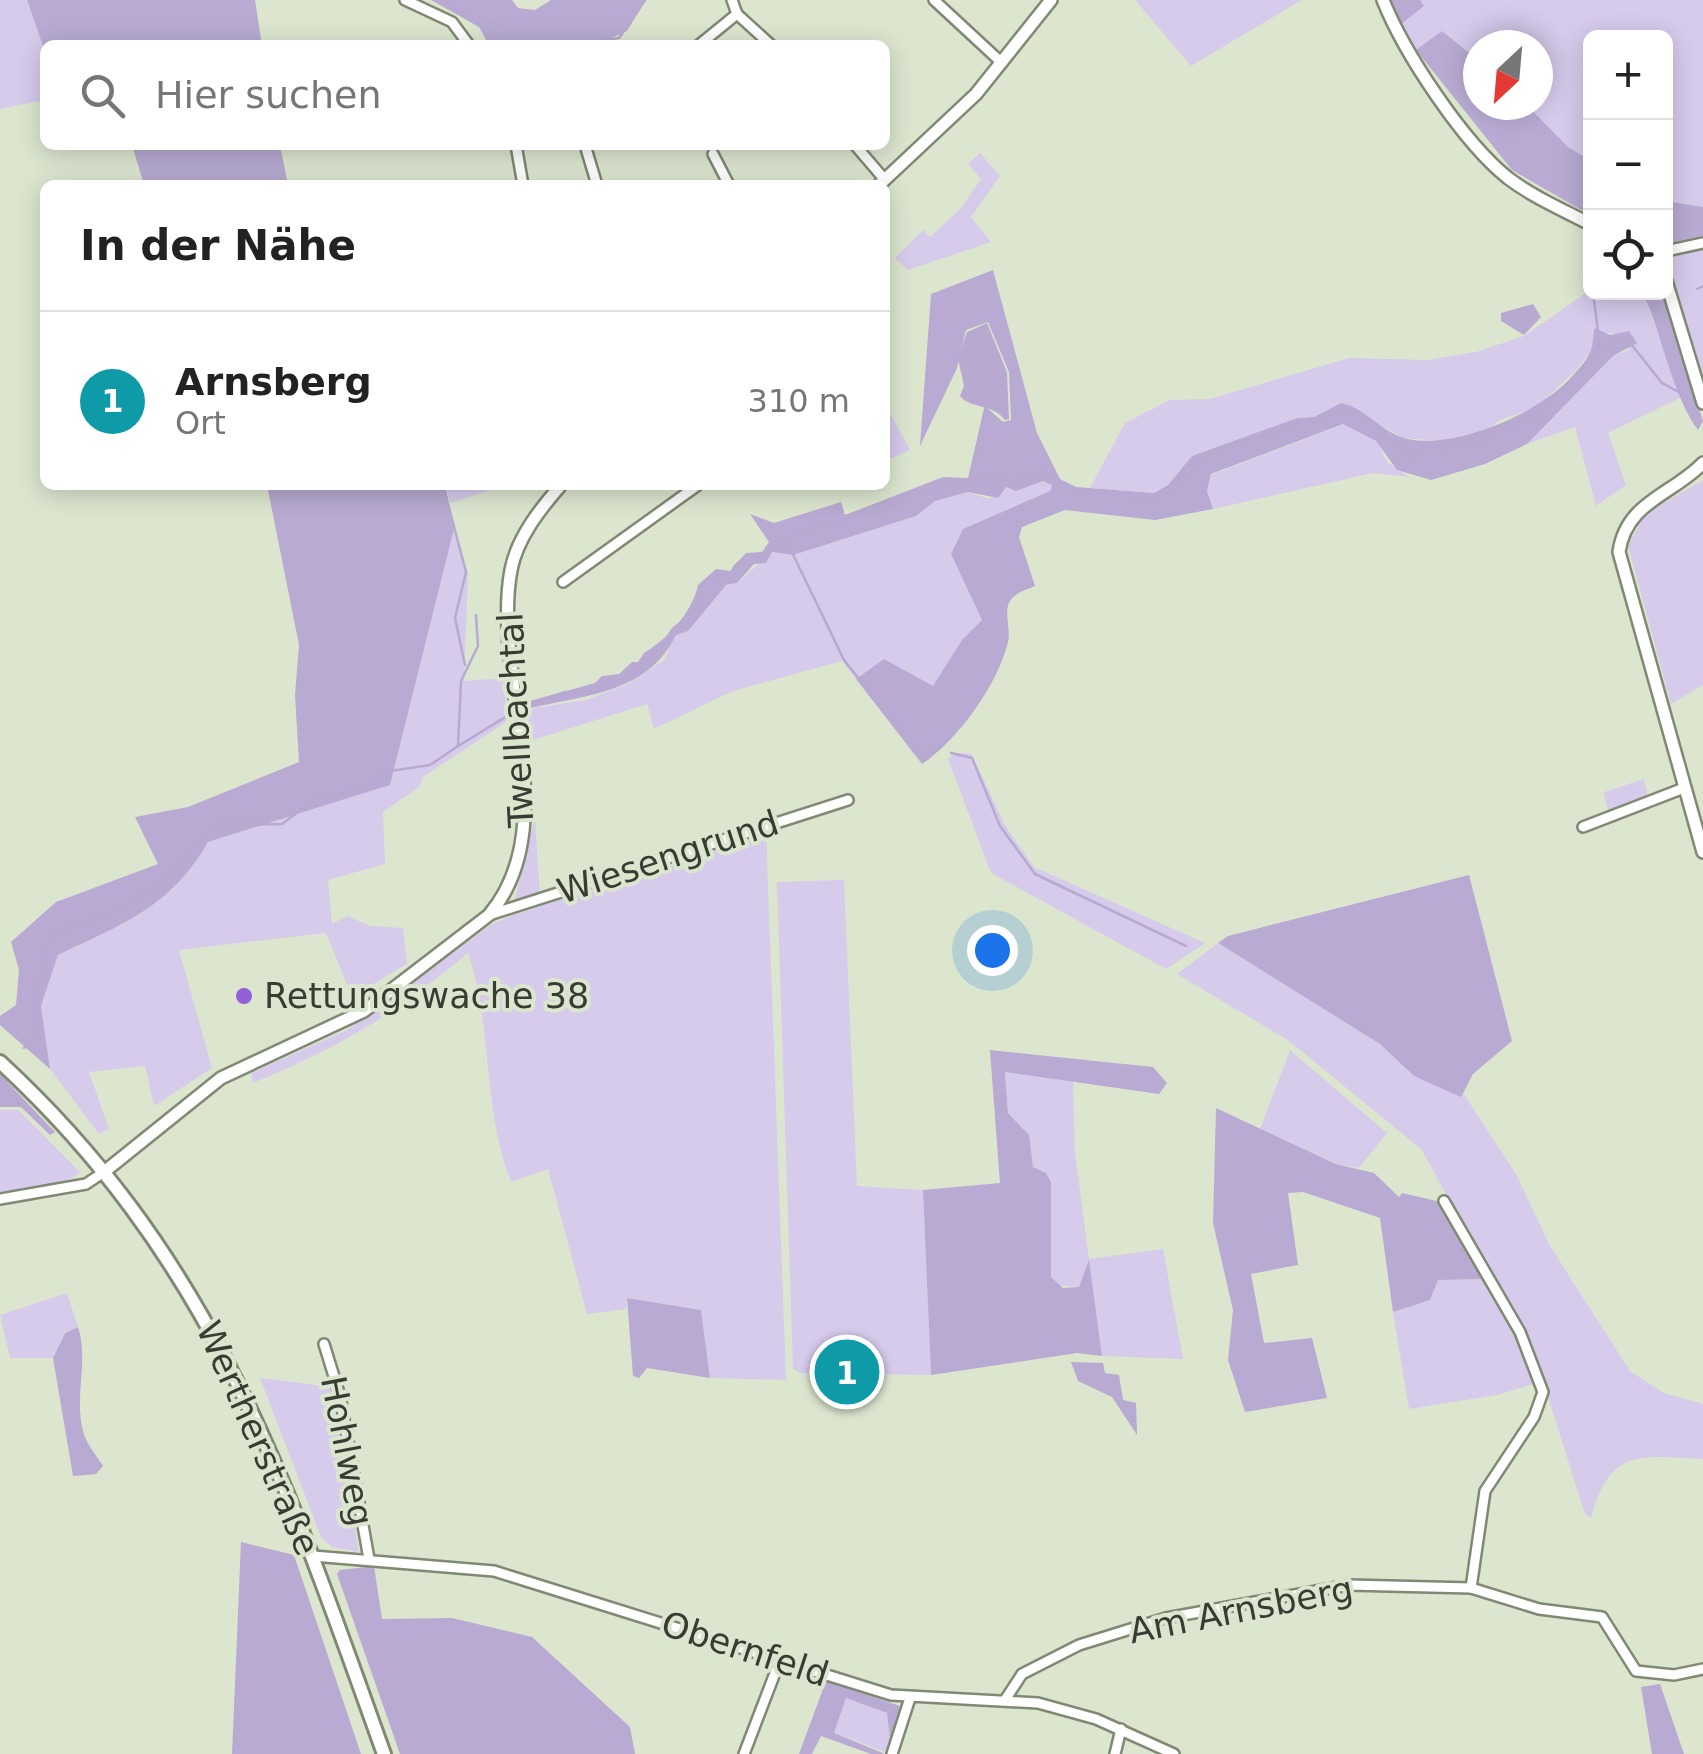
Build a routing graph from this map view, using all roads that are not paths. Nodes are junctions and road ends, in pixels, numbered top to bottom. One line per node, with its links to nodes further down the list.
1 (405, 0): 7 (street)
2 (732, 0): 6 (street)
3 (934, 0): 10 (street)
4 (1051, 0): 10 (street)
5 (1382, 0): 20 (street)
6 (737, 14): 8 (street); 9 (street)
7 (465, 40)
8 (705, 40)
9 (766, 40)
10 (1002, 63): 19 (street)
11 (517, 150): 15 (street)
12 (586, 150): 16 (street)
13 (859, 150): 18 (street)
14 (712, 154): 17 (street)
15 (522, 180)
16 (595, 180)
17 (726, 180)
18 (881, 180)
19 (884, 180)
20 (1583, 220)
21 (1703, 243): 22 (street)
22 (1673, 249)
23 (1672, 300): 24 (street)
24 (1703, 403)
25 (1703, 463): 29 (street)
26 (557, 490): 33 (street, Twellbachtal)
27 (691, 490): 28 (street)
28 (563, 582)
29 (1684, 788): 31 (street); 32 (street)
30 (848, 800): 33 (street, Wiesengrund)
31 (1583, 827)
32 (1703, 852)
33 (489, 915): 35 (street, Twellbachtal)
34 (0, 1062): 35 (main road, Wertherstraße)
35 (104, 1172): 36 (street); 39 (main road, Wertherstraße)
36 (0, 1199)
37 (1444, 1201): 41 (street)
38 (324, 1344): 40 (street, Hohlweg)
39 (313, 1556): 40 (street, Obernfeld); 47 (main road, Wertherstraße)
40 (369, 1558): 42 (street, Obernfeld)
41 (1471, 1588): 43 (street, Am Arnsberg); 45 (street, Am Arnsberg)
42 (780, 1660): 44 (street, Obernfeld); 48 (street)
43 (1703, 1669)
44 (910, 1698): 45 (street, Obernfeld); 49 (street)
45 (1005, 1700): 46 (street, Obernfeld)
46 (1121, 1730): 50 (street); 51 (street, Obernfeld)
47 (384, 1754)
48 (744, 1754)
49 (892, 1754)
50 (1115, 1754)
51 (1174, 1754)

